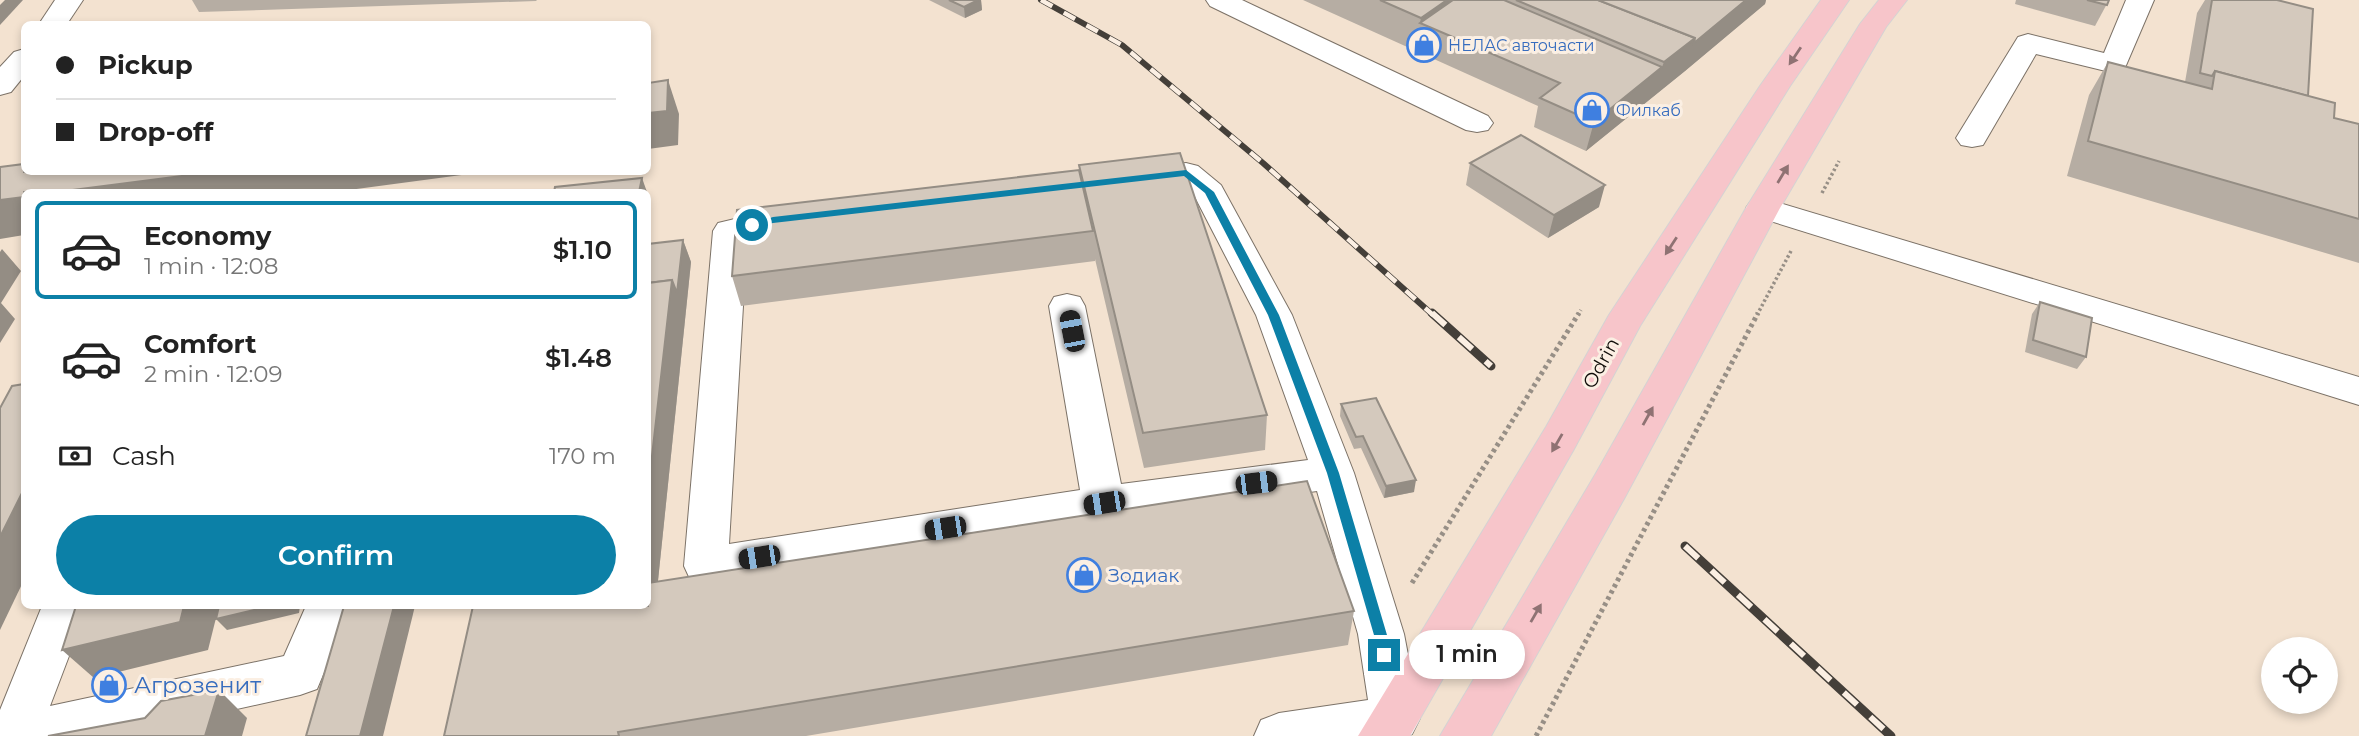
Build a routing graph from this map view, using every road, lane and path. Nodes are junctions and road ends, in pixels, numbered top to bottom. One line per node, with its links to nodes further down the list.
1 (69, 0): 6 (street)
2 (1220, 0): 9 (street)
3 (1835, 0): 22 (main road, Odrin, one-way to 22)
4 (1893, 0): 13 (main road, one-way to 4)
5 (2140, 0): 10 (street)
6 (55, 21)
7 (21, 62): 8 (street)
8 (0, 86)
9 (1477, 123)
10 (1972, 138)
11 (1843, 152): 15 (path)
12 (1097, 183): 18 (street)
13 (1763, 208): 15 (street); 25 (main road, one-way to 13)
14 (814, 215): 19 (street)
15 (1806, 223): 17 (street); 26 (path)
16 (1068, 306): 19 (street)
17 (2359, 391)
18 (1333, 473): 19 (street); 22 (street)
19 (1104, 503)
20 (64, 609): 23 (street)
21 (328, 609): 23 (street)
22 (1389, 727): 24 (street)
23 (14, 736)
24 (1279, 736)
25 (1465, 736)
26 (1536, 736)

